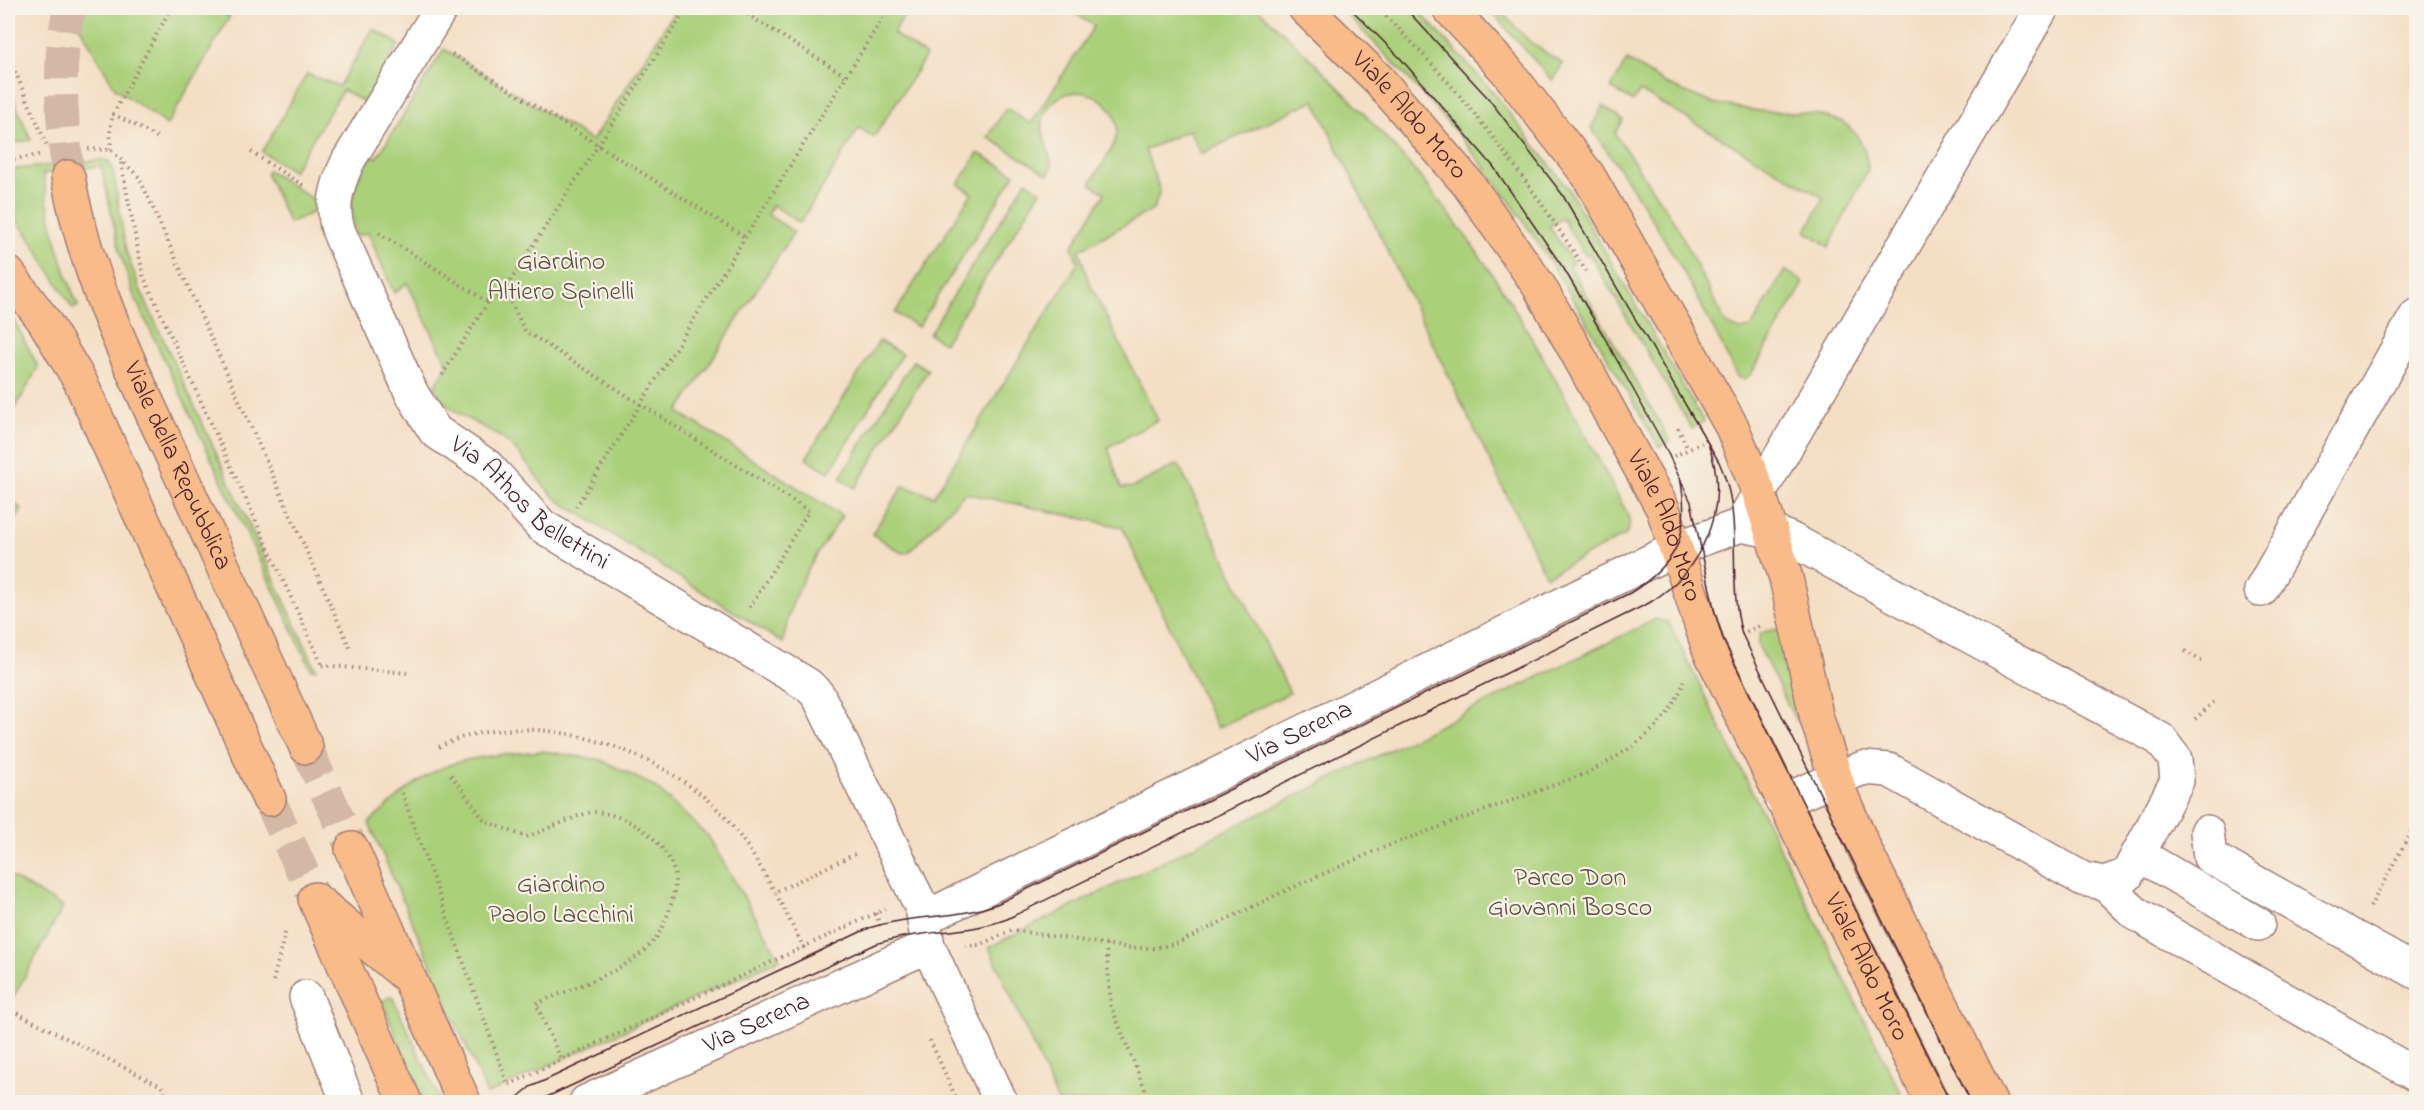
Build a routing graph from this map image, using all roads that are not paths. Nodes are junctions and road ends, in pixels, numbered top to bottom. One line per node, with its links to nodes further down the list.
1 (441, 8): 21 (street, Via Athos Bellettini)
2 (1305, 8): 10 (main road, Viale Aldo Moro)
3 (1449, 8): 8 (main road, Viale Aldo Moro)
4 (2042, 8): 8 (street)
5 (59, 166): 12 (main road, Viale della Repubblica)
6 (8, 273): 14 (main road, Viale della Repubblica)
7 (2416, 316): 11 (street)
8 (1759, 493): 9 (main road, Viale Aldo Moro)
9 (1757, 528): 10 (street, Via Serena); 13 (main road, Viale Aldo Moro); 18 (street)
10 (1677, 548): 15 (main road, Viale Aldo Moro); 21 (street, Via Serena)
11 (2261, 591)
12 (306, 747)
13 (1835, 779): 15 (street); 19 (street); 32 (main road, Viale Aldo Moro)
14 (269, 799)
15 (1782, 801): 31 (main road, Viale Aldo Moro)
16 (2207, 832): 22 (street)
17 (352, 849): 23 (main road)
18 (2138, 854): 19 (street); 20 (street)
19 (2104, 883): 25 (street)
20 (2258, 924)
21 (926, 932): 29 (street, Via Serena); 30 (street, Via Athos Bellettini)
22 (2416, 972)
23 (409, 978): 27 (main road); 28 (main road)
24 (306, 997): 26 (street)
25 (2416, 1075)
26 (348, 1102)
27 (405, 1102)
28 (464, 1102)
29 (586, 1102)
30 (1001, 1102)
31 (1932, 1102)
32 (1990, 1102)

